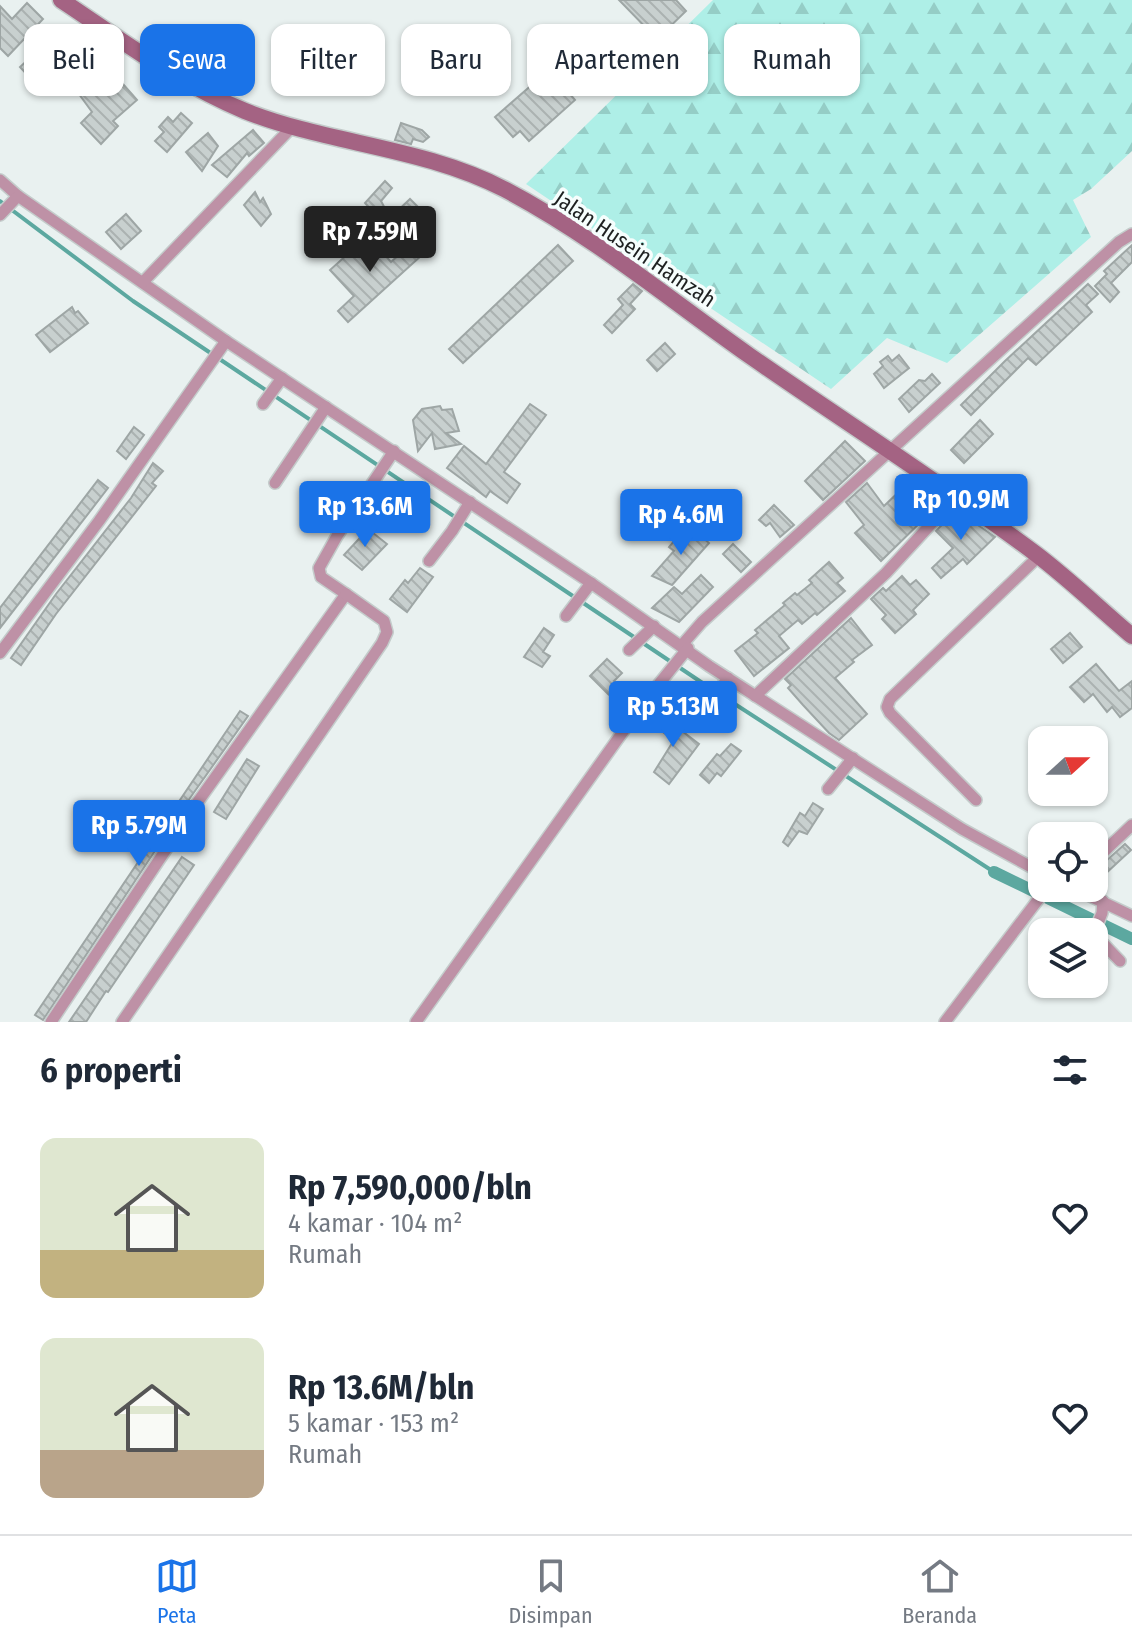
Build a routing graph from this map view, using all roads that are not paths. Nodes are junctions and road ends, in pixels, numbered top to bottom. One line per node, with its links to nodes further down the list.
1 (61, 0): 2 (street, Jalan Husein Hamzah)
2 (293, 126): 7 (street); 12 (street, Jalan Husein Hamzah)
3 (0, 180): 4 (street)
4 (18, 197): 5 (street); 7 (street)
5 (0, 215)
6 (1132, 234): 12 (street)
7 (143, 282): 8 (street)
8 (226, 341): 9 (street); 26 (street)
9 (279, 382): 10 (street); 11 (street)
10 (263, 404)
11 (324, 410): 13 (street); 14 (street)
12 (890, 453): 15 (street, Jalan Husein Hamzah); 25 (street)
13 (391, 456): 16 (street); 20 (street)
14 (275, 483)
15 (955, 498): 17 (street, Jalan Husein Hamzah); 28 (street)
16 (468, 505): 18 (street); 19 (street)
17 (1039, 556): 23 (street, Jalan Husein Hamzah); 32 (street)
18 (429, 561)
19 (590, 585): 21 (street); 22 (street)
20 (346, 594): 43 (street); 44 (street)
21 (568, 613)
22 (652, 627): 24 (street); 25 (street)
23 (1132, 636)
24 (632, 647)
25 (684, 650): 27 (street); 45 (street)
26 (0, 653)
27 (726, 682): 28 (street); 29 (street)
28 (755, 696): 30 (street)
29 (708, 706)
30 (851, 761): 31 (street); 35 (street)
31 (831, 785)
32 (976, 800)
33 (1132, 825): 34 (street)
34 (1108, 848)
35 (1028, 865)
36 (1038, 902): 46 (street)
37 (1095, 902): 38 (street)
38 (1103, 907): 39 (street); 40 (street)
39 (1132, 916)
40 (1099, 918)
41 (1108, 948): 42 (street)
42 (1120, 961)
43 (51, 1022)
44 (122, 1022)
45 (416, 1022)
46 (945, 1022)

